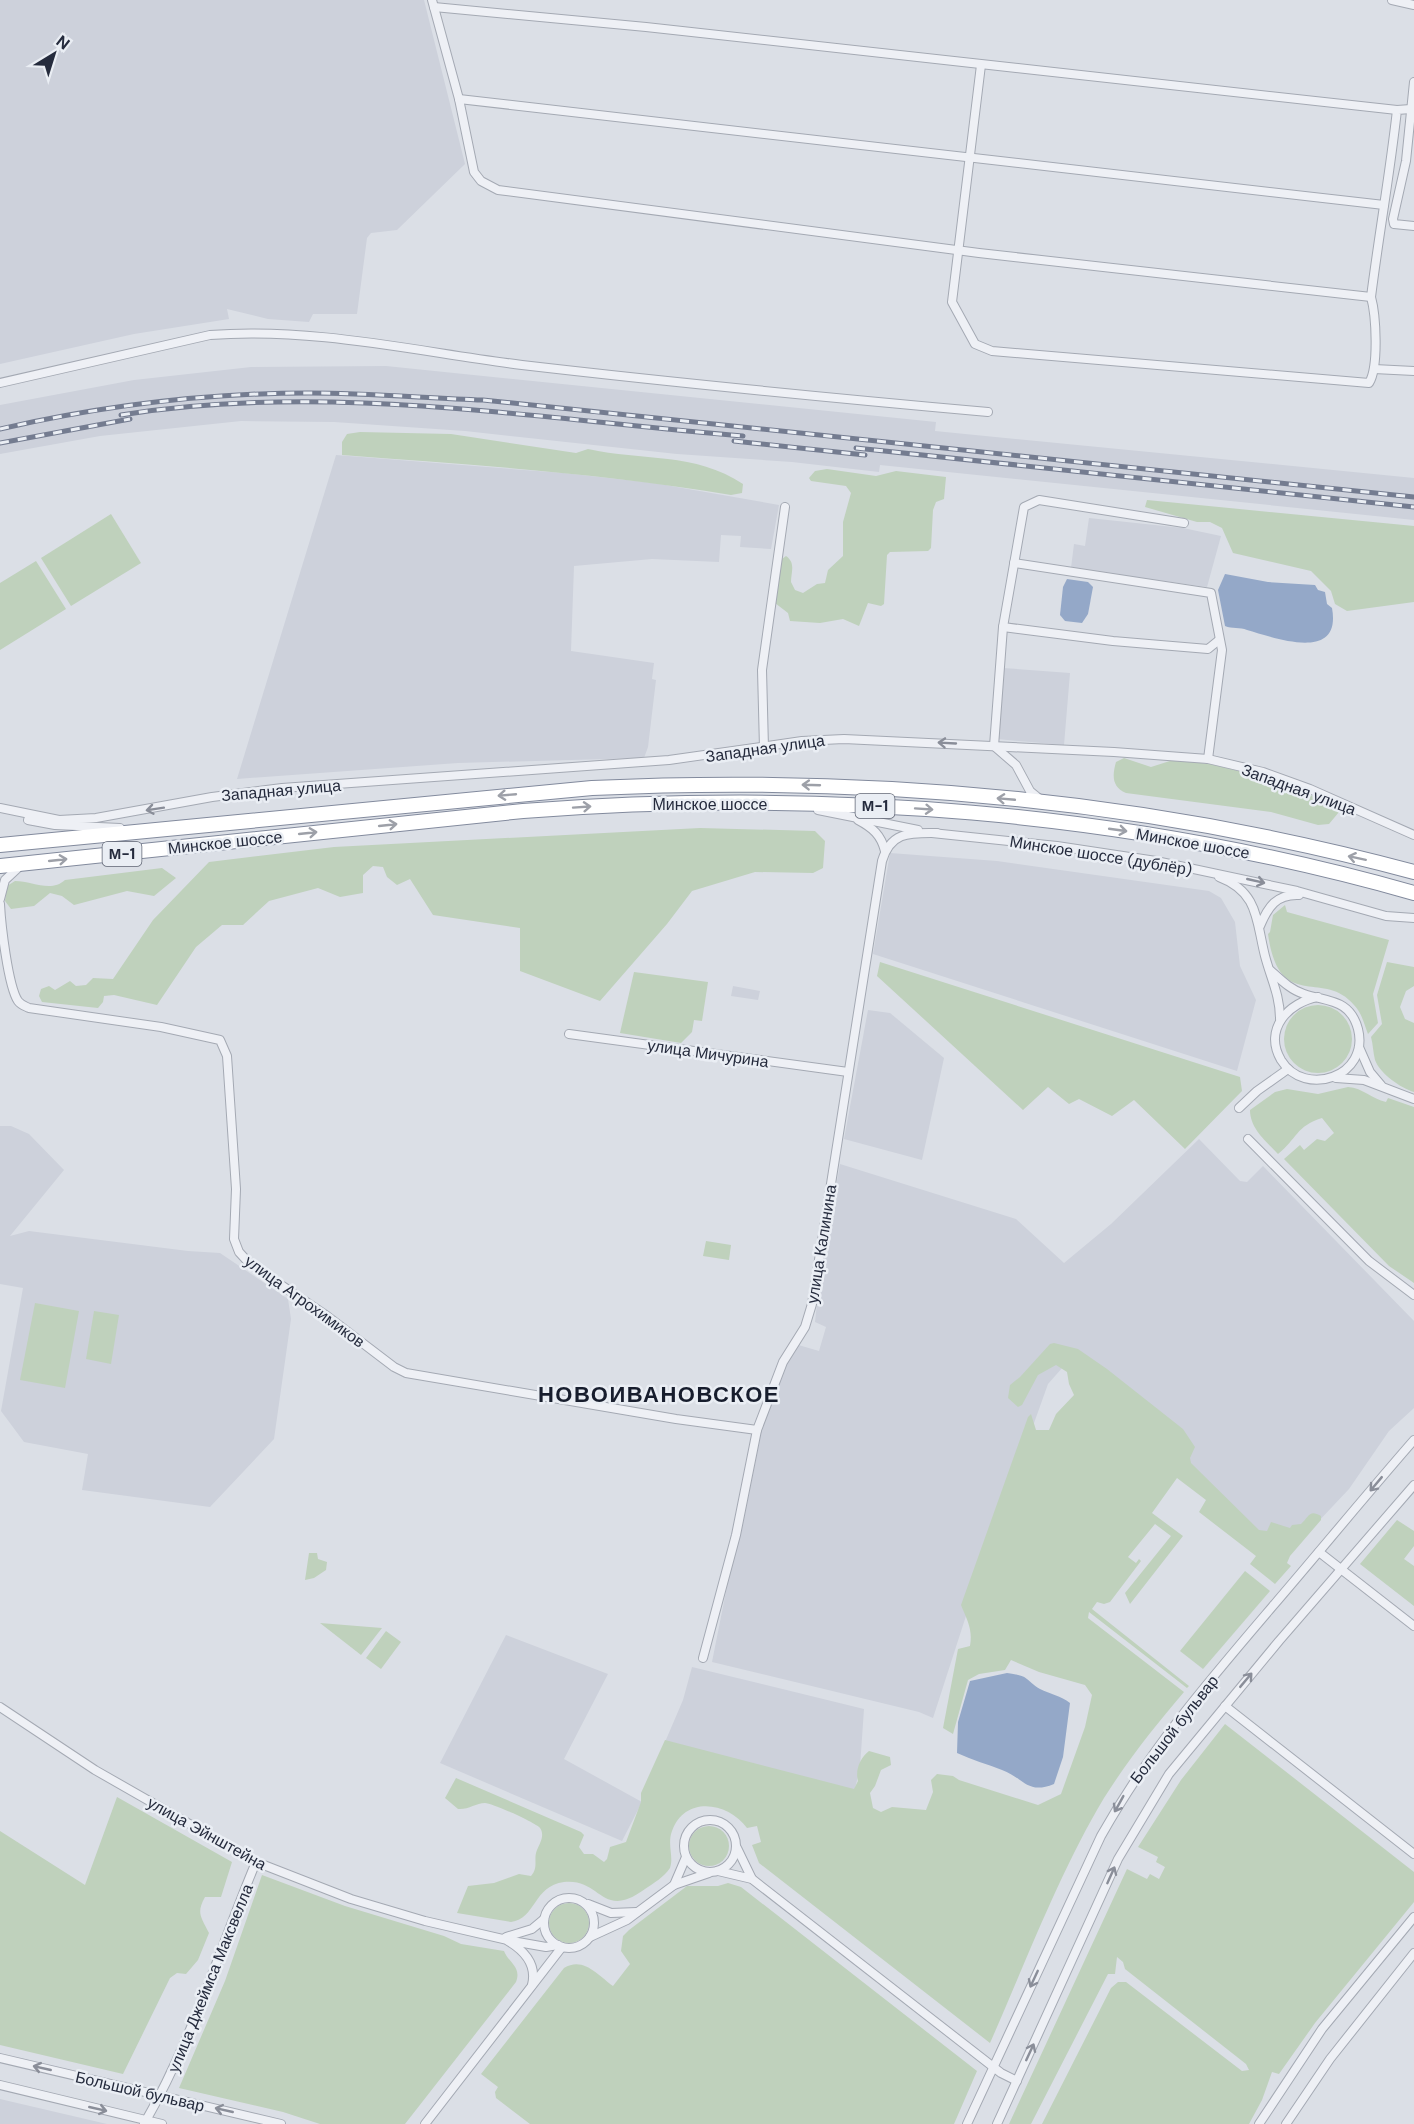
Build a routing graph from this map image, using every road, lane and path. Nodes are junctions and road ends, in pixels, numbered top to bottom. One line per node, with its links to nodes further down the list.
1 (1392, 0): 2 (street)
2 (1401, 1): 4 (street)
3 (433, 3): 5 (street); 7 (street)
4 (1414, 5)
5 (981, 65): 8 (street); 10 (street)
6 (1414, 82): 9 (street)
7 (459, 99): 10 (street); 13 (street)
8 (1397, 110): 9 (street); 11 (street)
9 (1411, 110): 12 (street)
10 (969, 159): 11 (street); 13 (street)
11 (1384, 205): 14 (street)
12 (1414, 226)
13 (959, 249): 14 (street); 15 (street)
14 (1371, 297): 15 (street)
15 (1374, 369): 16 (street)
16 (1414, 371)
17 (0, 383): 18 (street)
18 (987, 412)
19 (785, 507): 25 (street)
20 (1184, 523): 21 (street)
21 (1014, 563): 22 (street); 23 (street)
22 (1003, 627): 23 (street); 24 (street)
23 (1219, 640): 26 (street)
24 (994, 746): 25 (street, Западная улица, one-way to 25); 26 (street, Западная улица); 27 (street)
25 (764, 748): 29 (street, Западная улица, one-way to 29)
26 (1208, 759): 33 (street, Западная улица)
27 (1045, 802): 31 (highway, Минское шоссе / М-1, one-way to 31); 39 (highway, Минское шоссе / М-1, one-way to 27)
28 (786, 804): 30 (street, Минское шоссе (дублёр)); 36 (highway, Минское шоссе / М-1, one-way to 28); 40 (highway, Минское шоссе / М-1, one-way to 40)
29 (0, 808): 31 (street)
30 (849, 816): 32 (street, Минское шоссе (дублёр)); 35 (street)
31 (170, 828): 34 (highway, Минское шоссе / М-1)
32 (937, 834): 35 (street); 38 (street, Минское шоссе (дублёр))
33 (1414, 834)
34 (0, 845)
35 (885, 851): 53 (street, улица Калинина)
36 (22, 864): 37 (highway, Минское шоссе / М-1); 42 (street)
37 (0, 866)
38 (1204, 871): 41 (street, Минское шоссе (дублёр), one-way to 41); 46 (street)
39 (1414, 872)
40 (1414, 893)
41 (1308, 895): 44 (street, Минское шоссе (дублёр)); 46 (street)
42 (0, 899)
43 (0, 904): 45 (street, улица Агрохимиков)
44 (1414, 918)
45 (0, 919): 60 (street, улица Агрохимиков)
46 (1260, 926): 47 (street)
47 (1271, 971): 48 (street); 49 (street)
48 (1318, 997): 49 (street); 51 (street)
49 (1280, 1019): 52 (street)
50 (569, 1034): 53 (street, улица Мичурина)
51 (1359, 1044): 54 (street); 55 (street)
52 (1288, 1069): 54 (street); 57 (street)
53 (848, 1072): 60 (street, улица Калинина)
54 (1333, 1078): 55 (street)
55 (1384, 1089): 56 (street)
56 (1414, 1099)
57 (1239, 1108)
58 (1248, 1139): 59 (street)
59 (1414, 1295)
60 (757, 1430): 66 (street, улица Калинина)
61 (1414, 1440): 63 (street, Большой бульвар, one-way to 63)
62 (1414, 1485): 64 (street, Большой бульвар)
63 (1319, 1552): 64 (street); 86 (street, Большой бульвар, one-way to 86)
64 (1340, 1569): 65 (street); 67 (street, Большой бульвар, one-way to 64)
65 (1414, 1626)
66 (703, 1658)
67 (1225, 1706): 70 (street); 87 (street, Большой бульвар, one-way to 67)
68 (0, 1707): 72 (street, улица Эйнштейна)
69 (736, 1846): 71 (street); 73 (street); 74 (street)
70 (1414, 1854)
71 (686, 1857): 73 (street); 75 (street)
72 (256, 1862): 81 (street, улица Эйнштейна); 89 (street, улица Джеймса Максвелла)
73 (715, 1871): 74 (street); 75 (street)
74 (752, 1879): 86 (street)
75 (674, 1885): 77 (street)
76 (583, 1902): 77 (street); 79 (street); 80 (street)
77 (638, 1912): 80 (street)
78 (1414, 1917): 97 (street)
79 (544, 1918): 81 (street); 82 (street)
80 (590, 1937): 82 (street)
81 (502, 1938): 82 (street, улица Эйнштейна); 84 (street)
82 (560, 1946): 84 (street)
83 (1414, 1953): 98 (street)
84 (532, 1987): 94 (street)
85 (0, 2058): 89 (street, Большой бульвар, one-way to 85)
86 (993, 2067): 87 (street); 95 (street, Большой бульвар)
87 (1017, 2081): 96 (street, Большой бульвар)
88 (0, 2085): 90 (street, Большой бульвар, one-way to 90)
89 (160, 2096): 90 (street, улица Джеймса Максвелла); 91 (street, Большой бульвар, one-way to 89)
90 (145, 2122): 92 (street, Большой бульвар)
91 (263, 2122): 93 (street, Большой бульвар)
92 (162, 2124)
93 (281, 2124)
94 (425, 2124)
95 (967, 2124)
96 (997, 2124)
97 (1259, 2124)
98 (1286, 2124)

